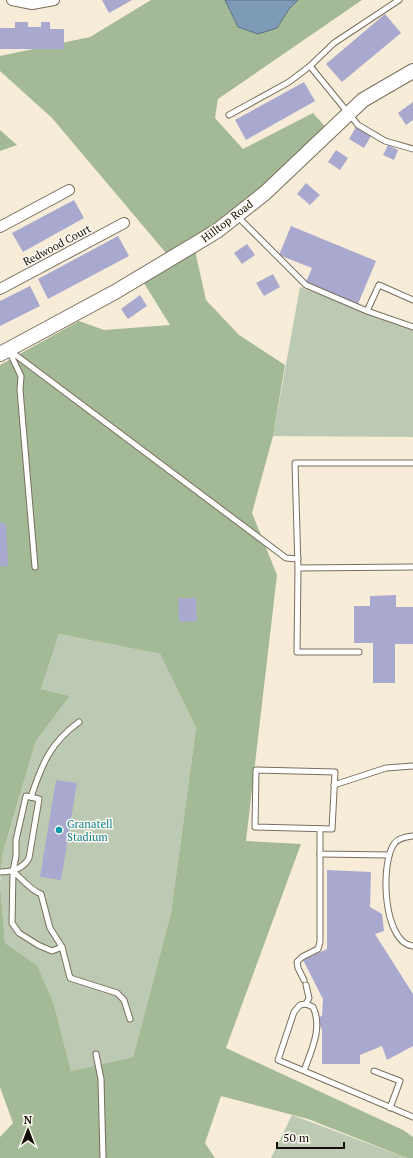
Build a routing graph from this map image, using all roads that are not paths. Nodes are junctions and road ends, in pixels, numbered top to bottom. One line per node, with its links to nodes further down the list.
1 (12, 0): 2 (street)
2 (54, 0)
3 (399, 0): 4 (lane)
4 (310, 66): 6 (lane); 7 (lane)
5 (413, 71): 6 (street, Hilltop Road)
6 (347, 113): 8 (lane); 10 (street, Hilltop Road)
7 (229, 115)
8 (413, 149)
9 (69, 190): 12 (street)
10 (236, 216): 15 (lane); 17 (street, Hilltop Road)
11 (124, 223): 13 (street, Redwood Court)
12 (0, 227)
13 (0, 288)
14 (413, 300): 15 (lane)
15 (367, 311): 16 (lane)
16 (413, 327)
17 (4, 352): 19 (lane); 20 (lane)
18 (413, 463): 19 (lane)
19 (298, 559): 22 (lane)
20 (35, 567)
21 (413, 567): 22 (lane)
22 (298, 568): 23 (lane)
23 (359, 652)
24 (79, 722): 27 (lane)
25 (413, 766): 26 (lane)
26 (334, 785): 28 (lane); 28 (lane)
27 (31, 798): 32 (lane); 32 (lane)
28 (320, 829): 30 (lane)
29 (413, 836): 31 (lane)
30 (320, 854): 31 (lane); 36 (lane)
31 (389, 855): 34 (lane)
32 (13, 871): 33 (lane); 35 (lane); 35 (lane)
33 (0, 872)
34 (413, 946)
35 (62, 947): 37 (lane)
36 (306, 1004): 39 (lane); 39 (lane)
37 (130, 1020)
38 (96, 1054): 43 (lane)
39 (304, 1071): 41 (lane)
40 (374, 1071): 41 (lane)
41 (390, 1108): 42 (lane)
42 (413, 1117)
43 (103, 1158)

